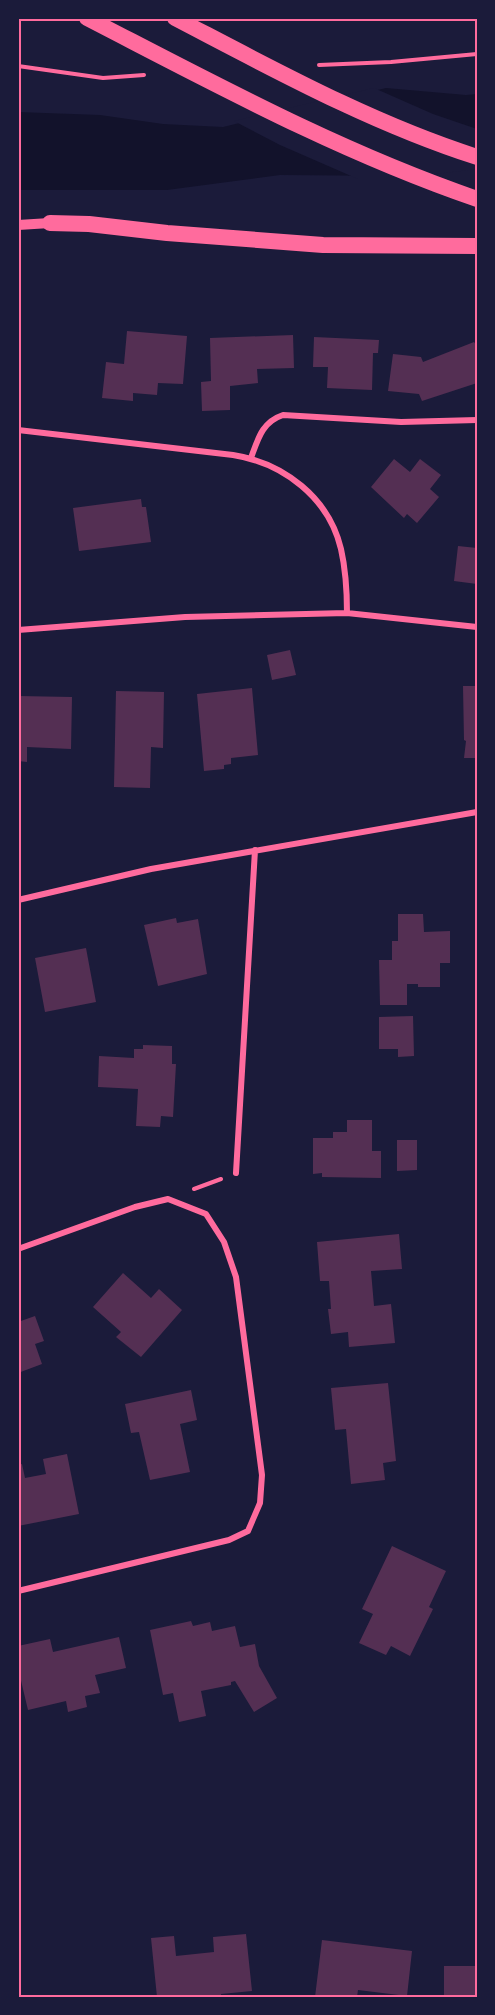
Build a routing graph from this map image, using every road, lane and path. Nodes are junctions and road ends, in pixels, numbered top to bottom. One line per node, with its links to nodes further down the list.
1 (87, 18): 4 (highway)
2 (175, 18): 3 (highway)
3 (477, 157)
4 (477, 199)
5 (50, 223): 6 (street); 7 (highway)
6 (18, 225)
7 (477, 246)
8 (477, 420): 10 (street)
9 (18, 430): 10 (street)
10 (251, 458): 11 (street)
11 (348, 613): 12 (street); 13 (street)
12 (477, 627)
13 (18, 630)
14 (477, 812): 15 (street)
15 (255, 850): 16 (street); 17 (street)
16 (18, 900)
17 (236, 1173): 18 (path)
18 (168, 1199): 19 (street); 20 (street)
19 (18, 1249)
20 (18, 1591)

